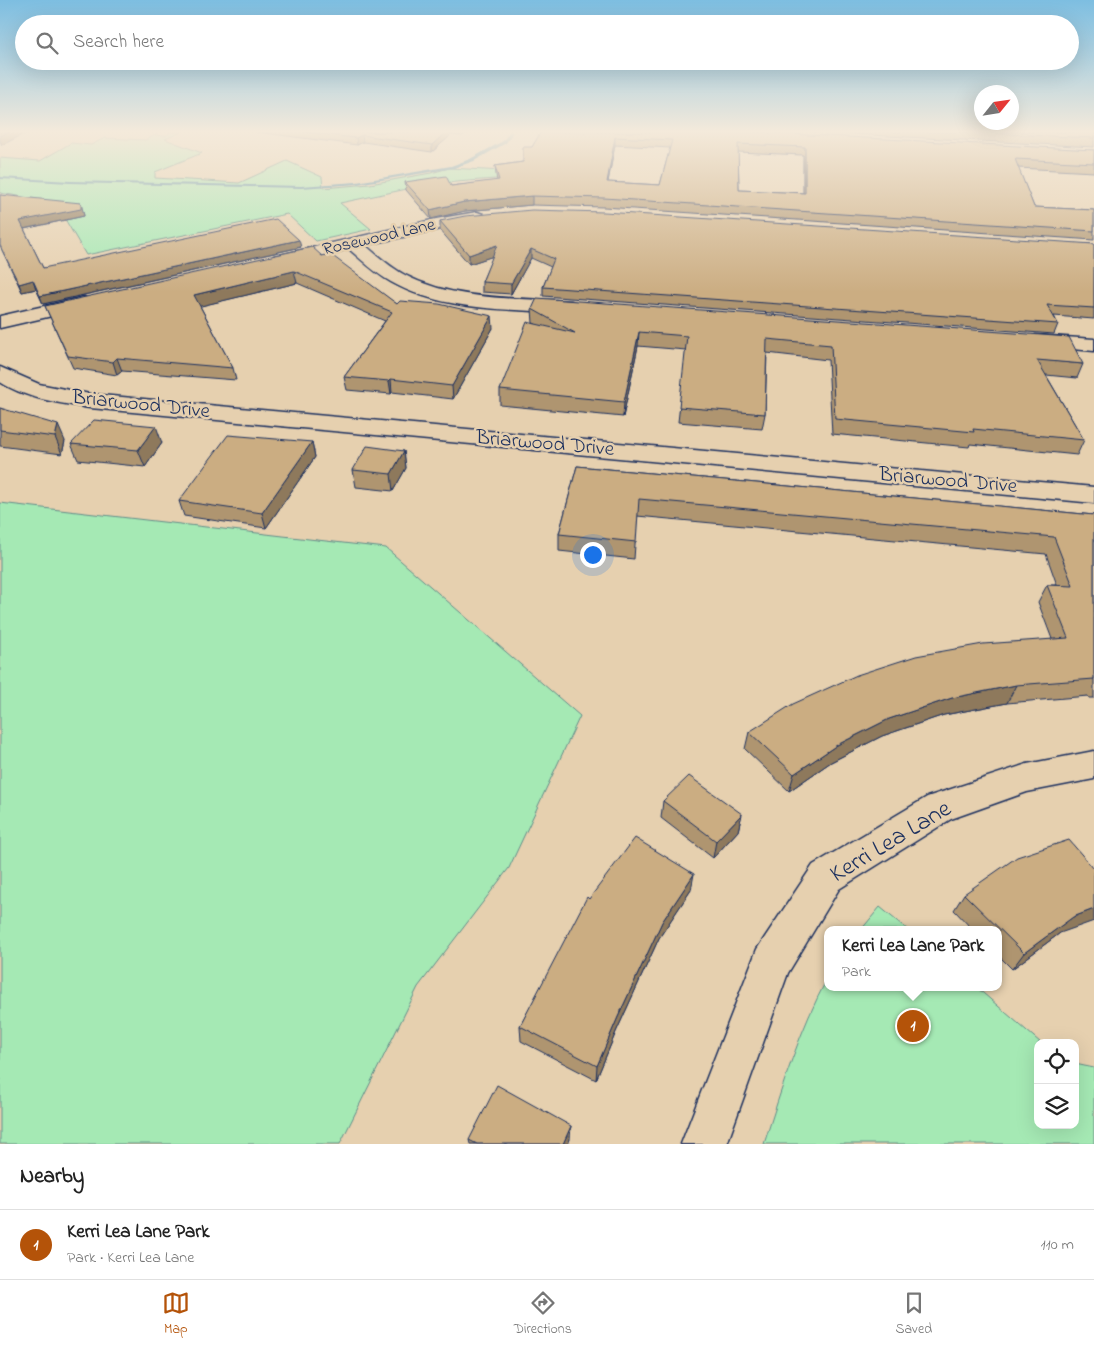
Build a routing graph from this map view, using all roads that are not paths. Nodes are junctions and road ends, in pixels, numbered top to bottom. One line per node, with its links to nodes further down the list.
1 (490, 216): 2 (street, Rosewood Lane)
2 (353, 244): 3 (street, Rosewood Lane); 5 (street)
3 (260, 265)
4 (97, 300): 6 (street)
5 (592, 308)
6 (0, 322)
7 (1015, 340): 8 (street)
8 (1094, 345)
9 (0, 373): 10 (street, Briarwood Drive)
10 (1094, 495)
11 (1094, 765): 12 (street, Kerri Lea Lane)
12 (704, 1144)

